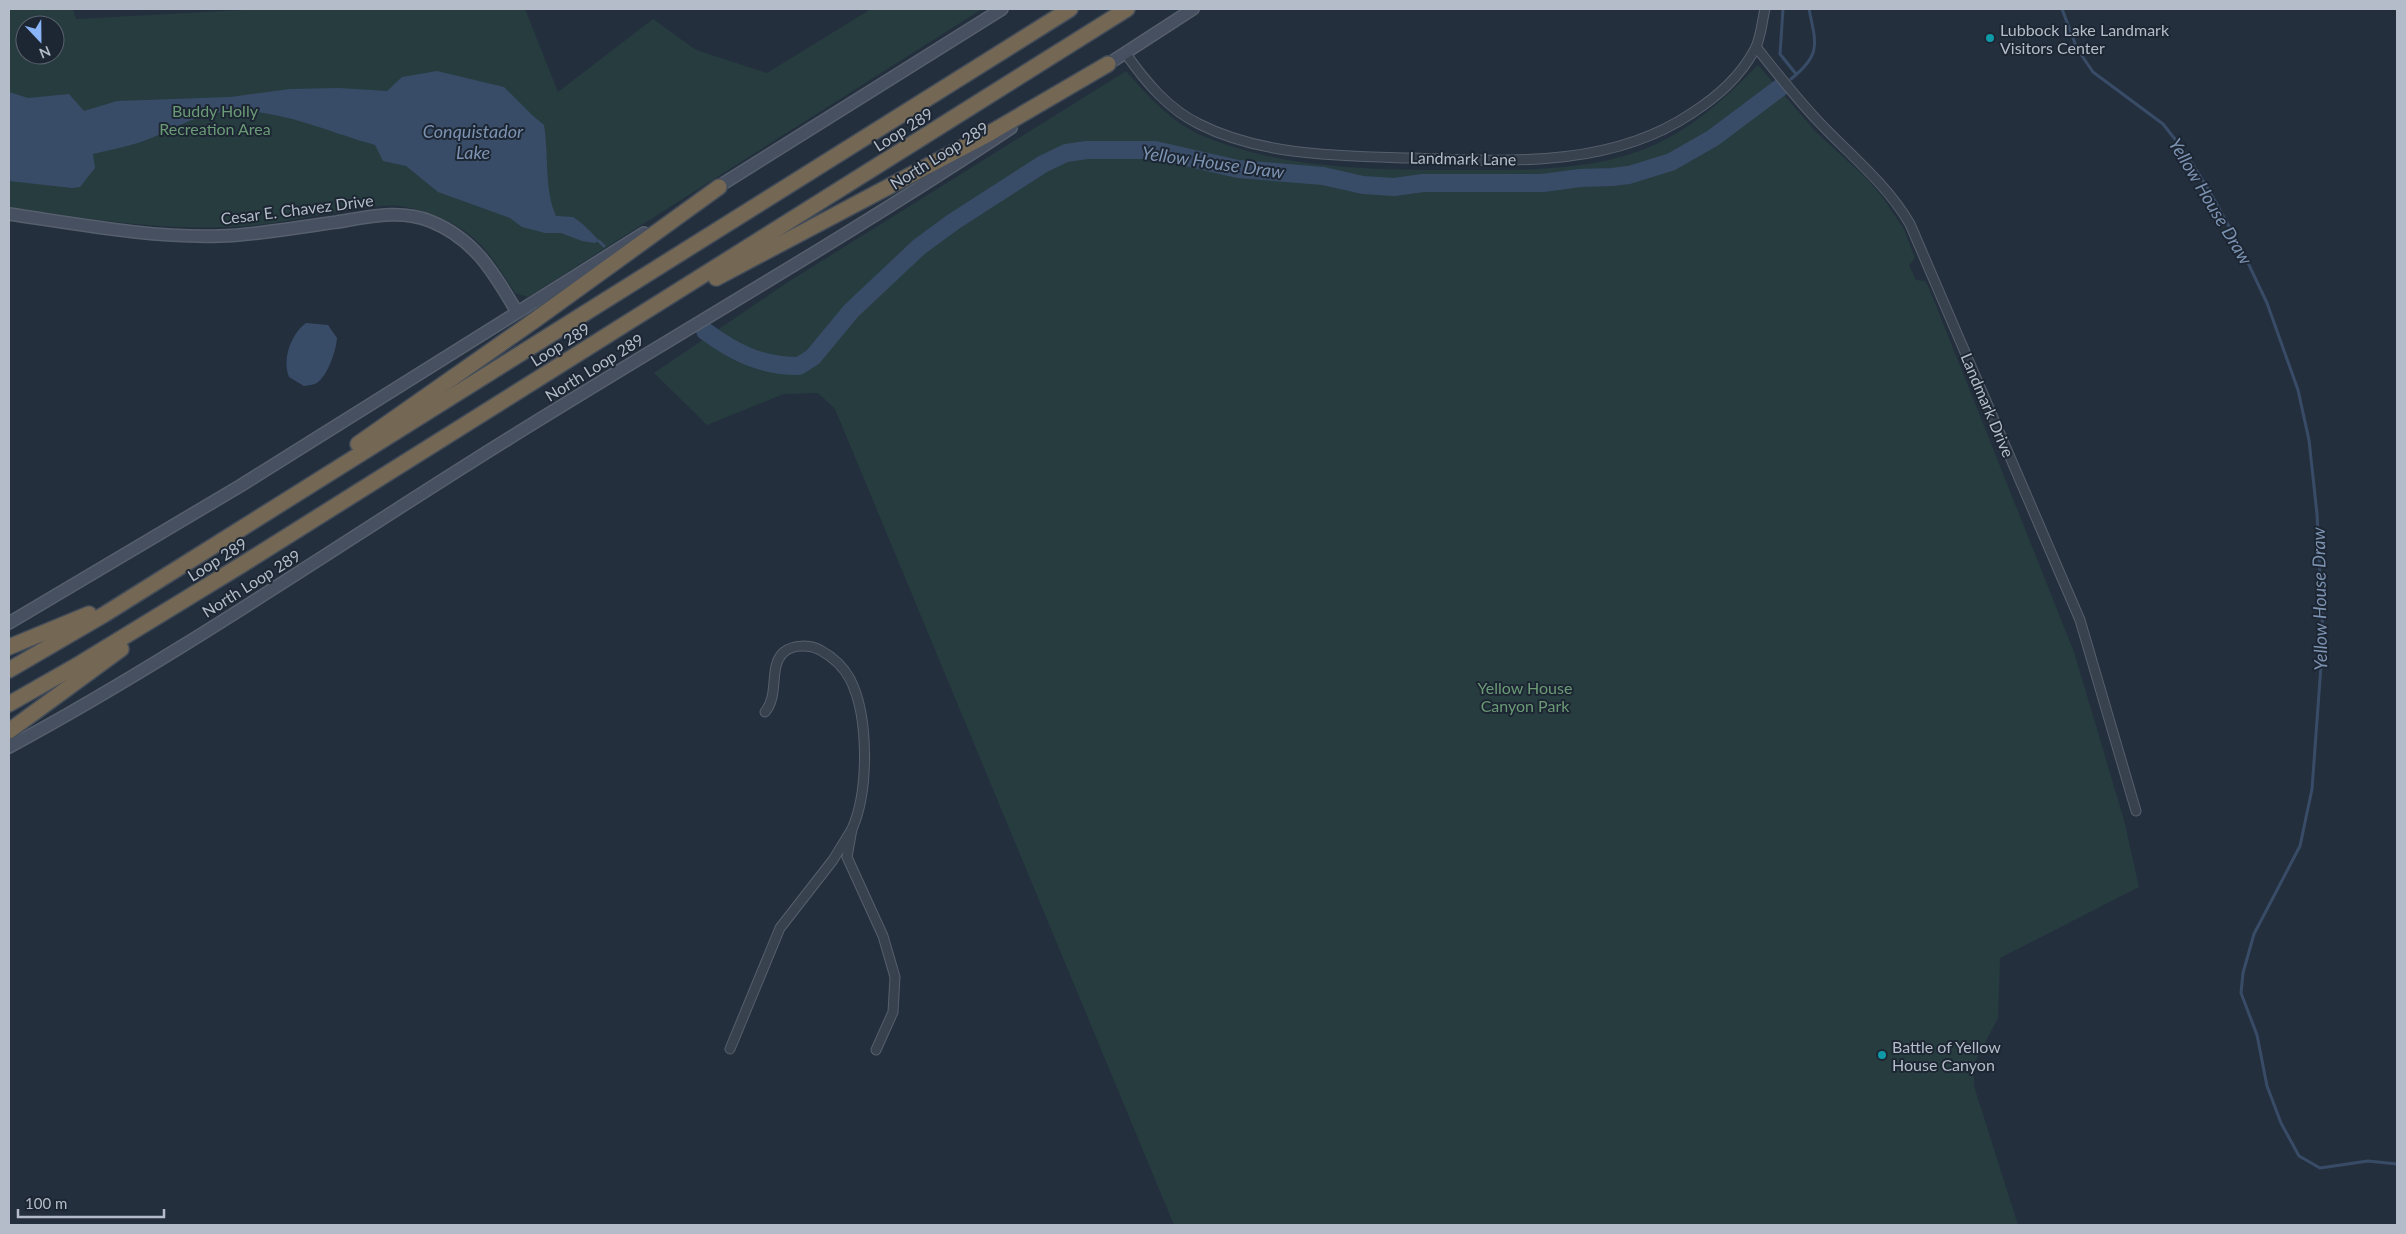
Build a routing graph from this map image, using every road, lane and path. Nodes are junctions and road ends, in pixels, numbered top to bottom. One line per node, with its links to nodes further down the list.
1 (1002, 9): 9 (main road)
2 (1070, 9): 13 (highway, Loop 289)
3 (1127, 9): 11 (highway, Loop 289)
4 (1193, 9): 7 (main road, North Loop 289)
5 (1765, 9): 6 (street, Landmark Lane)
6 (1756, 48): 7 (street, Landmark Lane); 23 (street, Landmark Drive)
7 (1126, 54): 8 (main road, North Loop 289)
8 (1108, 64): 11 (highway); 22 (main road, North Loop 289)
9 (719, 187): 12 (main road); 13 (highway)
10 (9, 214): 12 (main road, Cesar E. Chavez Drive)
11 (653, 307): 14 (highway, Loop 289)
12 (517, 312): 16 (main road)
13 (291, 497): 15 (highway, Loop 289)
14 (243, 564): 19 (highway, Loop 289); 21 (highway)
15 (157, 580): 17 (highway); 18 (highway, Loop 289)
16 (9, 623)
17 (9, 647)
18 (9, 670)
19 (9, 704)
20 (765, 712): 24 (street)
21 (9, 731)
22 (9, 747)
23 (2136, 811)
24 (852, 829): 25 (street); 26 (street)
25 (730, 1049)
26 (876, 1050)

